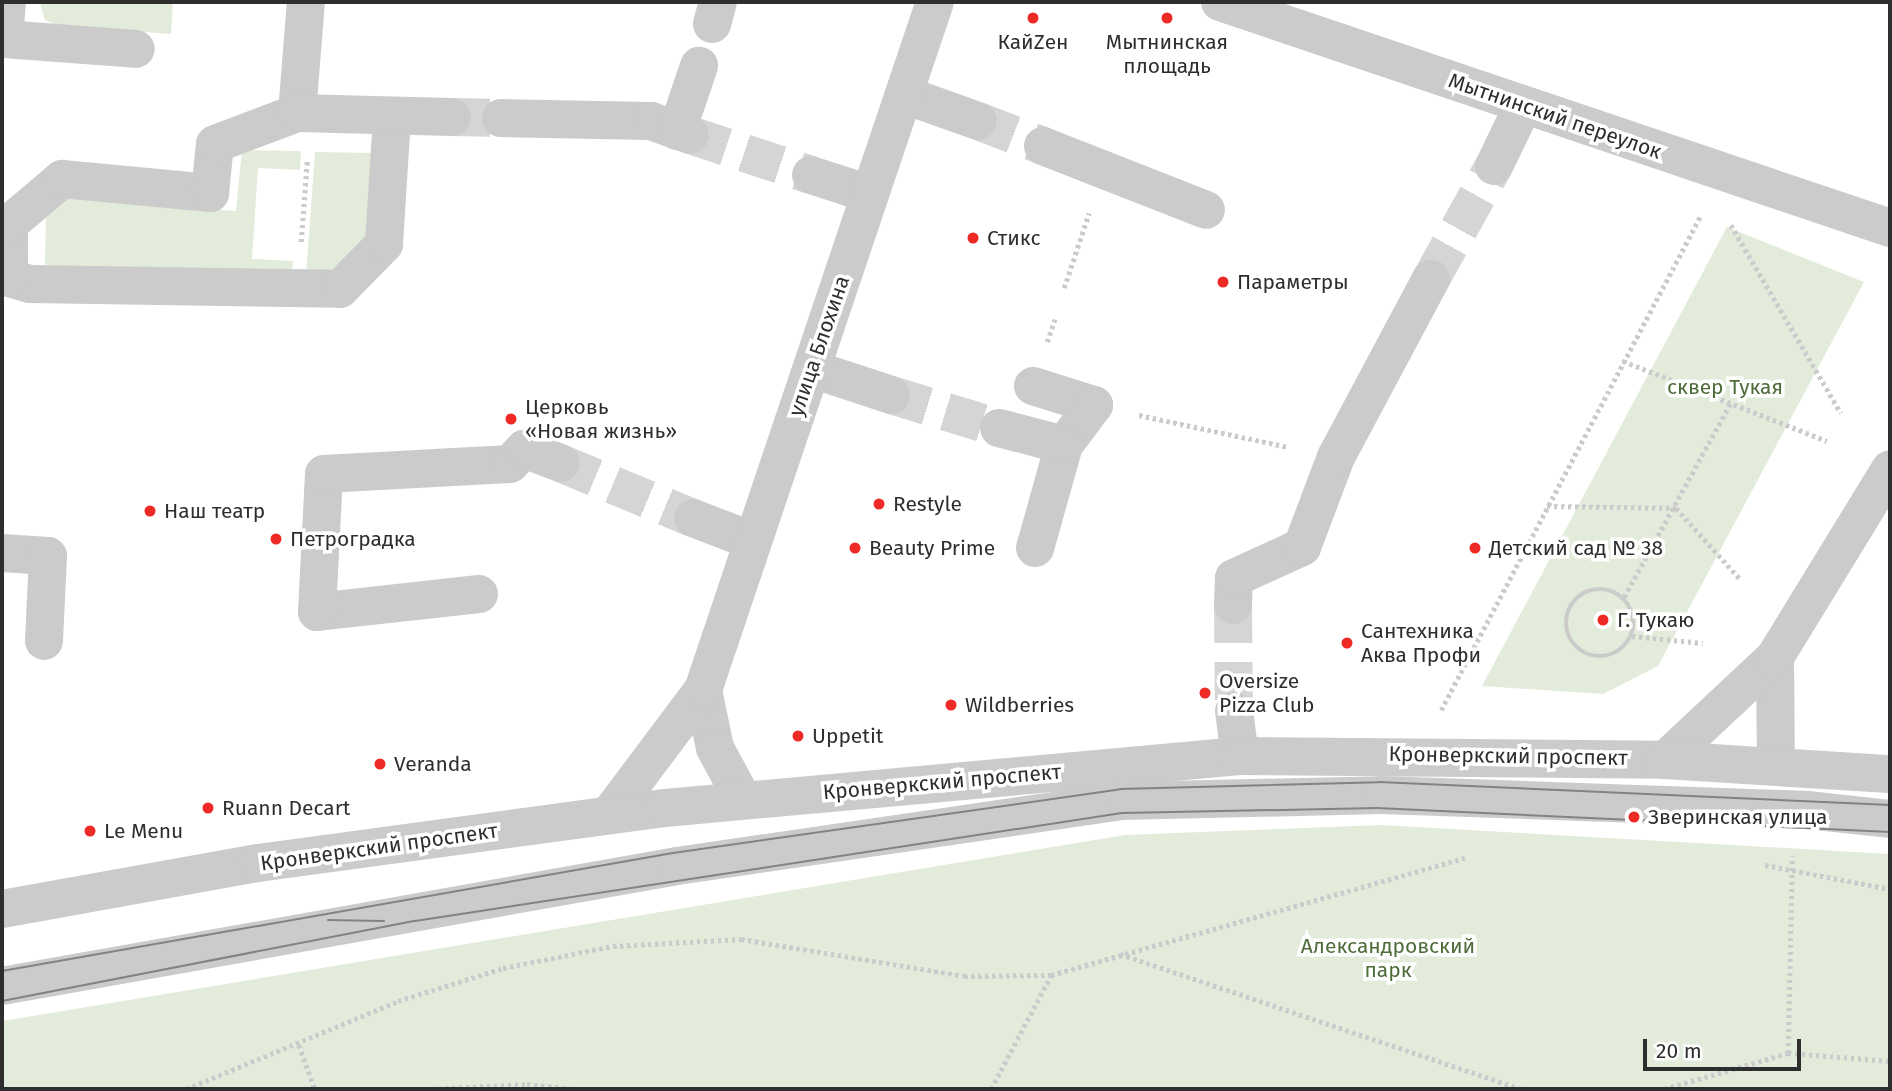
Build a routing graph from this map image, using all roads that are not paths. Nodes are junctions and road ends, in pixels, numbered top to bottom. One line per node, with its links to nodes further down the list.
1 (7, 2): 5 (street)
2 (306, 2): 9 (street)
3 (935, 2): 7 (street, улица Блохина)
4 (1220, 2): 8 (street, Мытнинский переулок)
5 (136, 49)
6 (699, 66): 12 (street)
7 (905, 95): 13 (street); 17 (street, улица Блохина)
8 (1523, 106): 15 (street); 19 (street, Мытнинский переулок)
9 (297, 113): 10 (street); 20 (street)
10 (391, 116): 11 (street); 20 (street)
11 (452, 117)
12 (501, 118)
13 (978, 121)
14 (1043, 146): 18 (street)
15 (1494, 166)
16 (811, 175): 17 (street)
17 (870, 194): 22 (street, улица Блохина)
18 (1206, 210)
19 (1890, 229)
20 (6, 277)
21 (1432, 279): 34 (street)
22 (812, 369): 24 (street); 30 (street, улица Блохина)
23 (1033, 386): 26 (street)
24 (891, 395)
25 (999, 428): 26 (street)
26 (1064, 445): 31 (street)
27 (560, 463): 33 (street)
28 (1890, 469): 36 (street)
29 (693, 518): 30 (street)
30 (753, 541): 37 (street, улица Блохина)
31 (1035, 548)
32 (2, 553): 35 (street)
33 (479, 594)
34 (1233, 605)
35 (44, 641)
36 (1775, 657): 40 (street); 41 (street)
37 (703, 690): 43 (street); 44 (street, улица Блохина)
38 (1234, 711): 39 (street)
39 (1240, 756): 40 (street, Кронверкский проспект); 43 (street, Кронверкский проспект)
40 (1665, 760): 41 (street, Кронверкский проспект)
41 (1776, 765): 42 (street, Кронверкский проспект)
42 (1890, 774)
43 (743, 800): 44 (street, Кронверкский проспект)
44 (609, 815): 46 (street, Кронверкский проспект)
45 (1890, 819): 47 (street)
46 (2, 909)
47 (2, 986)

